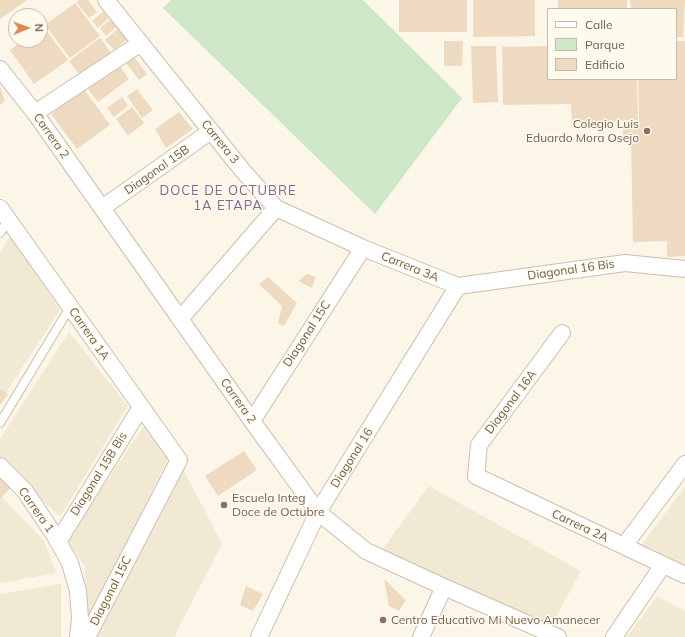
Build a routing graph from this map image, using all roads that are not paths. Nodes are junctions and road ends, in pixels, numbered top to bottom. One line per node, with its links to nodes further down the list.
1 (106, 0): 2 (street, Carrera 3)
2 (141, 43): 4 (street); 5 (street, Carrera 3)
3 (0, 69): 4 (street, Carrera 2)
4 (35, 113): 6 (street, Carrera 2)
5 (211, 131): 6 (street, Diagonal 15B); 7 (street, Carrera 3)
6 (102, 208): 13 (street, Carrera 2)
7 (276, 208): 9 (street, Carrera 3); 13 (street)
8 (3, 220): 12 (street, Carrera 1A)
9 (363, 248): 11 (street, Carrera 3A); 16 (street, Diagonal 15C)
10 (685, 269): 11 (street, Diagonal 16 Bis)
11 (458, 286): 22 (street, Diagonal 16)
12 (70, 307): 15 (street, Carrera 1A); 17 (lane)
13 (180, 319): 16 (street, Carrera 2)
14 (562, 333): 21 (street, Diagonal 16A)
15 (141, 407): 18 (street, Carrera 1A); 23 (street, Diagonal 15B Bis)
16 (252, 421): 22 (street, Carrera 2)
17 (0, 423)
18 (179, 460): 29 (street, Diagonal 15C)
19 (685, 464): 24 (street)
20 (0, 466): 23 (street, Carrera 1)
21 (476, 476): 24 (street, Carrera 2A)
22 (318, 512): 27 (street, Carrera 2); 30 (street, Diagonal 16)
23 (56, 539): 28 (street, Diagonal 15C)
24 (624, 546): 25 (street, Carrera 2A)
25 (663, 565): 26 (street, Carrera 2A); 33 (street)
26 (685, 575)
27 (444, 587): 31 (street); 32 (street, Carrera 2)
28 (78, 637)
29 (87, 637)
30 (259, 637)
31 (421, 637)
32 (558, 637)
33 (614, 637)

